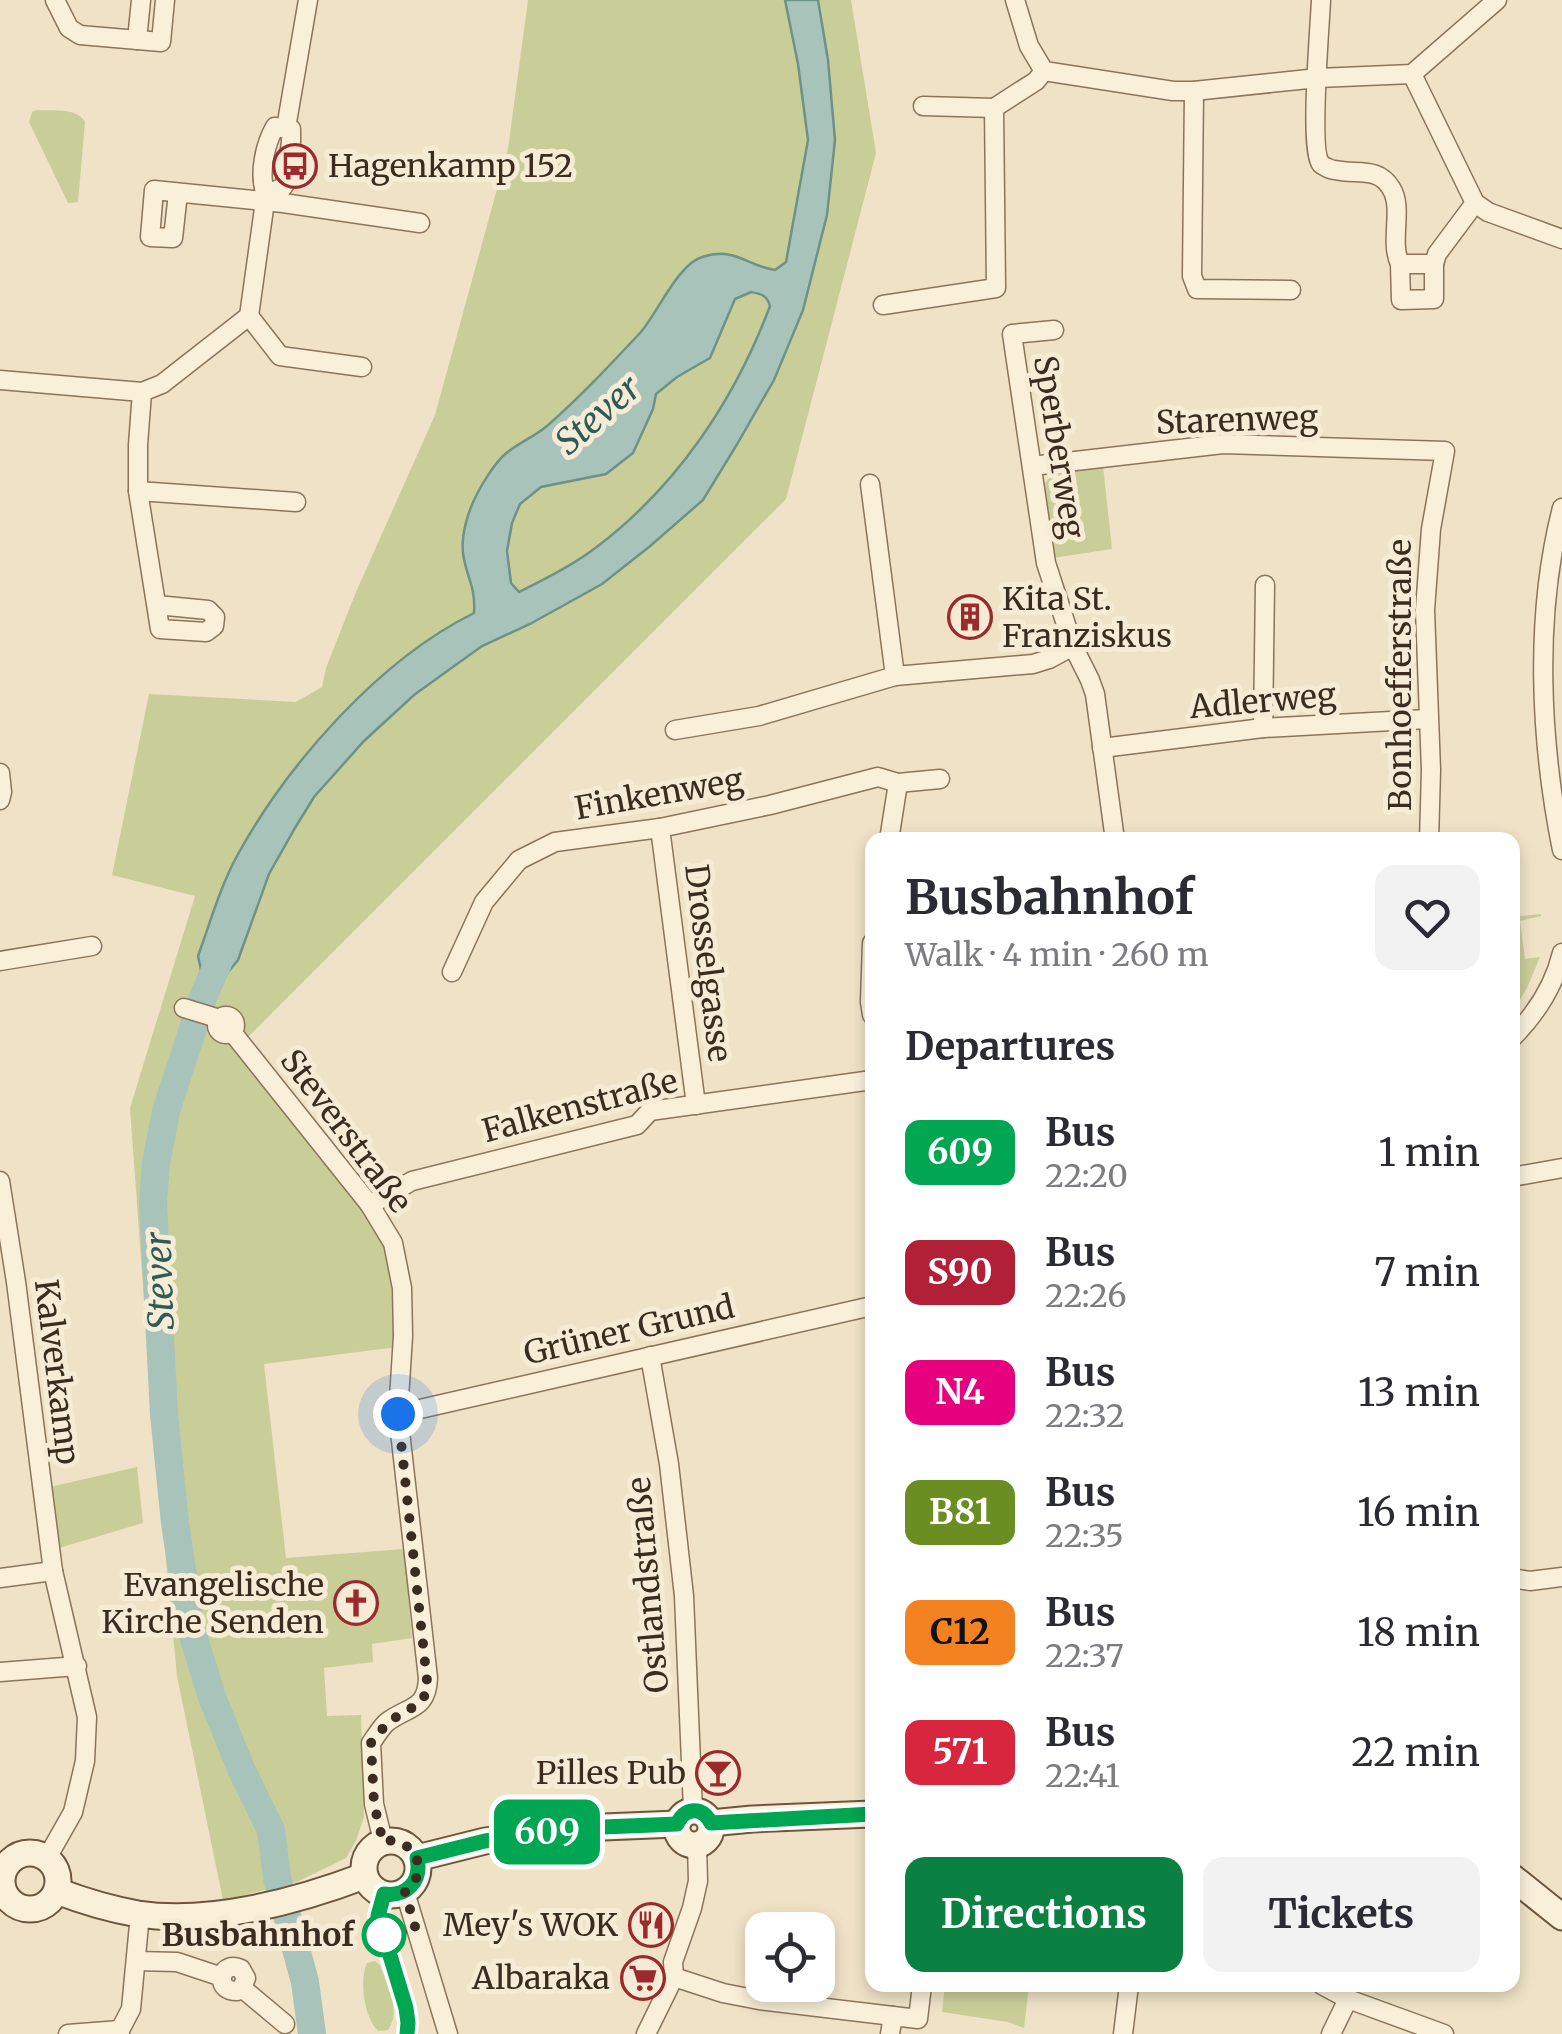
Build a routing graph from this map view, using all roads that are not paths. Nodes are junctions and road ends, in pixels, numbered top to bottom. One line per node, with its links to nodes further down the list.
1 (55, 0): 8 (street)
2 (141, 0): 8 (street)
3 (165, 0): 8 (street)
4 (308, 0): 16 (street)
5 (1014, 0): 9 (street)
6 (1321, 0): 11 (street)
7 (1496, 0): 10 (street)
8 (137, 40)
9 (1044, 71): 12 (street); 14 (street)
10 (1412, 74): 11 (street); 17 (street)
11 (1318, 78): 12 (street); 20 (street)
12 (1194, 91): 22 (street)
13 (923, 106): 14 (street)
14 (994, 108): 23 (street)
15 (178, 193): 16 (street)
16 (266, 198): 18 (street); 24 (street)
17 (1475, 203): 19 (street); 21 (street)
18 (420, 223)
19 (1562, 239)
20 (1400, 264): 21 (street); 21 (street)
21 (1434, 264)
22 (1291, 290)
23 (883, 305)
24 (248, 316): 26 (street); 28 (street)
25 (1054, 330): 30 (street, Sperberweg)
26 (362, 366)
27 (0, 380): 28 (street)
28 (142, 392): 32 (street)
29 (1445, 451): 30 (street, Starenweg); 39 (street, Bonhoefferstraße)
30 (1032, 466): 37 (street, Sperberweg)
31 (870, 484): 38 (street)
32 (138, 490): 33 (street); 36 (street)
33 (296, 502)
34 (1562, 508): 51 (street)
35 (1265, 585): 40 (street)
36 (156, 605)
37 (1073, 646): 38 (street); 42 (street, Sperberweg)
38 (896, 676): 41 (street)
39 (1428, 719): 40 (street, Adlerweg); 50 (street, Bonhoefferstraße)
40 (1264, 728): 42 (street, Adlerweg)
41 (675, 730)
42 (1102, 748): 49 (street, Sperberweg)
43 (0, 773): 46 (street)
44 (940, 779): 45 (street, Finkenweg)
45 (898, 783): 47 (street, Finkenweg); 48 (street)
46 (0, 800)
47 (660, 828): 55 (street, Finkenweg); 59 (street, Drosselgasse)
48 (890, 832)
49 (1113, 832)
50 (1429, 832)
51 (1562, 850)
52 (92, 946): 54 (street)
53 (1562, 953): 57 (street)
54 (0, 961)
55 (452, 972)
56 (184, 1008): 63 (street, Steverstraße)
57 (1520, 1030)
58 (865, 1081): 59 (street, Falkenstraße)
59 (696, 1105): 63 (street, Falkenstraße)
60 (1562, 1168): 61 (street)
61 (1520, 1176)
62 (0, 1181): 67 (street, Kalverkamp)
63 (370, 1205): 66 (street, Steverstraße)
64 (865, 1308): 65 (street, Grüner Grund)
65 (650, 1356): 66 (street, Grüner Grund); 74 (street, Ostlandstraße)
66 (398, 1414): 75 (street, Steverstraße)
67 (53, 1571): 69 (street); 71 (street, Kalverkamp)
68 (1562, 1577): 70 (street)
69 (0, 1578)
70 (1520, 1579)
71 (76, 1666): 72 (street); 76 (street, Kalverkamp)
72 (0, 1672)
73 (865, 1814): 74 (street)
74 (694, 1826): 77 (street); 87 (street, Ostlandstraße)
75 (383, 1842): 77 (street); 79 (street)
76 (48, 1858): 78 (street); 81 (street)
77 (417, 1858): 82 (street)
78 (2, 1867): 83 (street)
79 (364, 1876): 82 (street); 84 (street)
80 (1520, 1883): 85 (street)
81 (57, 1891): 83 (street); 84 (street)
82 (405, 1892): 96 (street)
83 (7, 1911)
84 (140, 1914): 86 (street)
85 (1562, 1917)
86 (136, 1961): 92 (street); 94 (street)
87 (674, 1977): 93 (street); 97 (street, Ostlandstraße)
88 (921, 1992): 93 (street)
89 (1127, 1992): 98 (street)
90 (1335, 1992): 91 (street)
91 (1348, 1999): 99 (street); 100 (street)
92 (285, 2024)
93 (892, 2025)
94 (120, 2032): 95 (street)
95 (68, 2034)
96 (448, 2034)
97 (646, 2034)
98 (1124, 2034)
99 (1330, 2034)
100 (1444, 2034)

